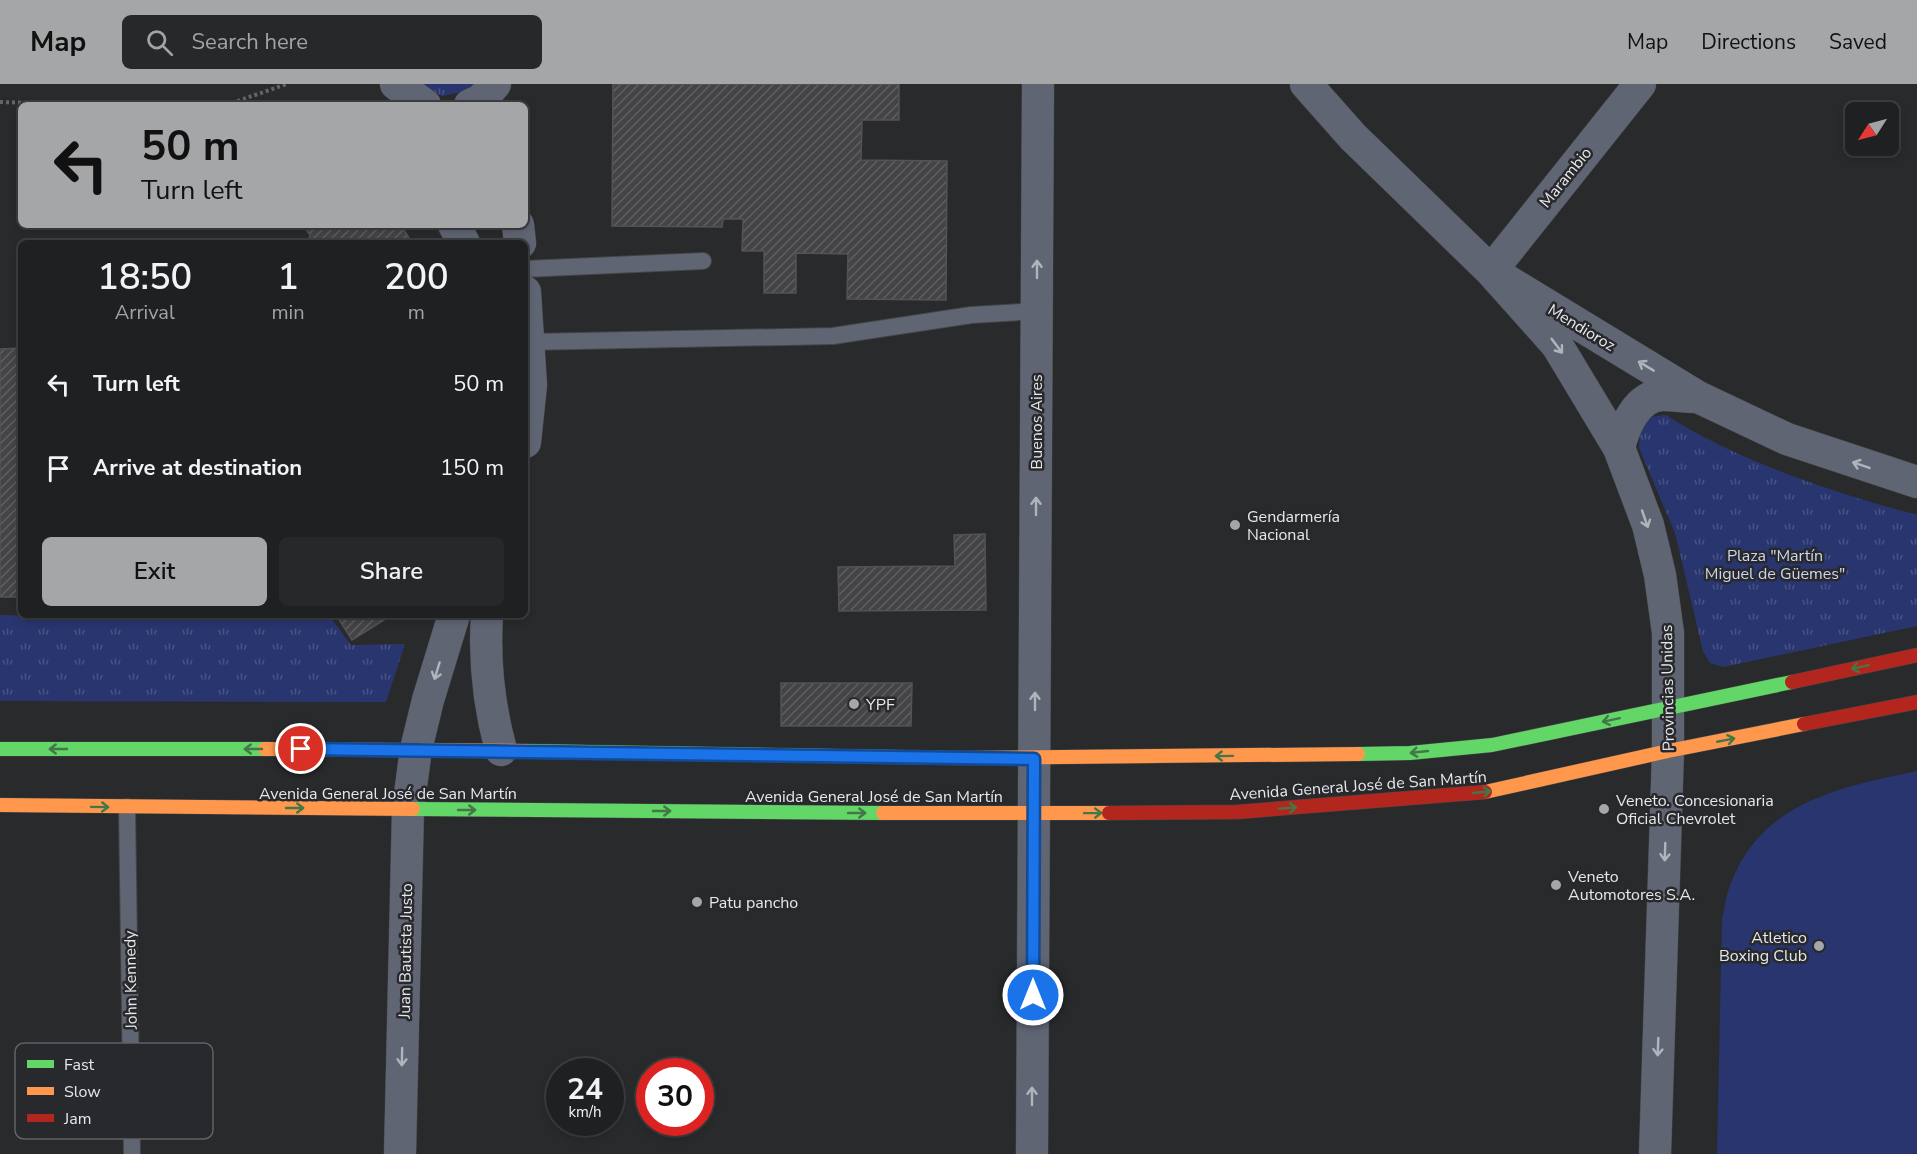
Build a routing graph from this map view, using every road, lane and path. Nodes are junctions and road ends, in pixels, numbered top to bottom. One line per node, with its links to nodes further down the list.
1 (287, 84): 10 (path)
2 (495, 84): 12 (street)
3 (509, 84): 13 (street)
4 (1038, 84): 17 (street, Buenos Aires, one-way to 4)
5 (1306, 84): 16 (street, Mendioroz)
6 (1640, 84): 16 (street, Marambio)
7 (387, 91): 11 (street)
8 (0, 102): 9 (path)
9 (18, 102)
10 (235, 102)
11 (417, 102)
12 (477, 102)
13 (511, 102)
14 (704, 261): 15 (lane)
15 (528, 269)
16 (1491, 271): 20 (street, Mendioroz, one-way to 16); 22 (street, Provincias Unidas, one-way to 22)
17 (1037, 311): 19 (lane); 33 (street, Buenos Aires, one-way to 17)
18 (528, 322): 19 (street)
19 (530, 342): 21 (street)
20 (1698, 398): 22 (street); 23 (street, Mendioroz, one-way to 20)
21 (528, 414)
22 (1619, 448): 28 (street, Provincias Unidas, one-way to 28)
23 (1917, 482)
24 (453, 618): 30 (street, Juan Bautista Justo, one-way to 30)
25 (487, 618): 31 (street)
26 (1917, 655): 28 (main road, Avenida General José de San Martín, one-way to 28)
27 (1917, 702): 32 (main road, Avenida General José de San Martín, one-way to 27)
28 (1669, 708): 32 (street, Provincias Unidas); 33 (main road, Avenida General José de San Martín, one-way to 33)
29 (0, 749): 30 (main road, Avenida General José de San Martín, one-way to 29)
30 (416, 749): 31 (main road, Avenida General José de San Martín); 36 (street, Juan Bautista Justo)
31 (501, 750): 33 (main road, Avenida General José de San Martín)
32 (1668, 751): 37 (main road, Avenida General José de San Martín, one-way to 32); 43 (street, Provincias Unidas, one-way to 43)
33 (1034, 759): 37 (street, Buenos Aires)
34 (0, 805): 35 (main road, Avenida General José de San Martín, one-way to 35)
35 (127, 807): 36 (main road, Avenida General José de San Martín, one-way to 36); 38 (lane, John Kennedy)
36 (408, 809): 37 (main road, Avenida General José de San Martín, one-way to 37); 41 (street, Juan Bautista Justo, one-way to 41)
37 (1035, 814): 42 (street, Buenos Aires, one-way to 37)
38 (130, 1043)
39 (132, 1139): 40 (lane, John Kennedy)
40 (132, 1154)
41 (400, 1154)
42 (1032, 1154)
43 (1655, 1154)

